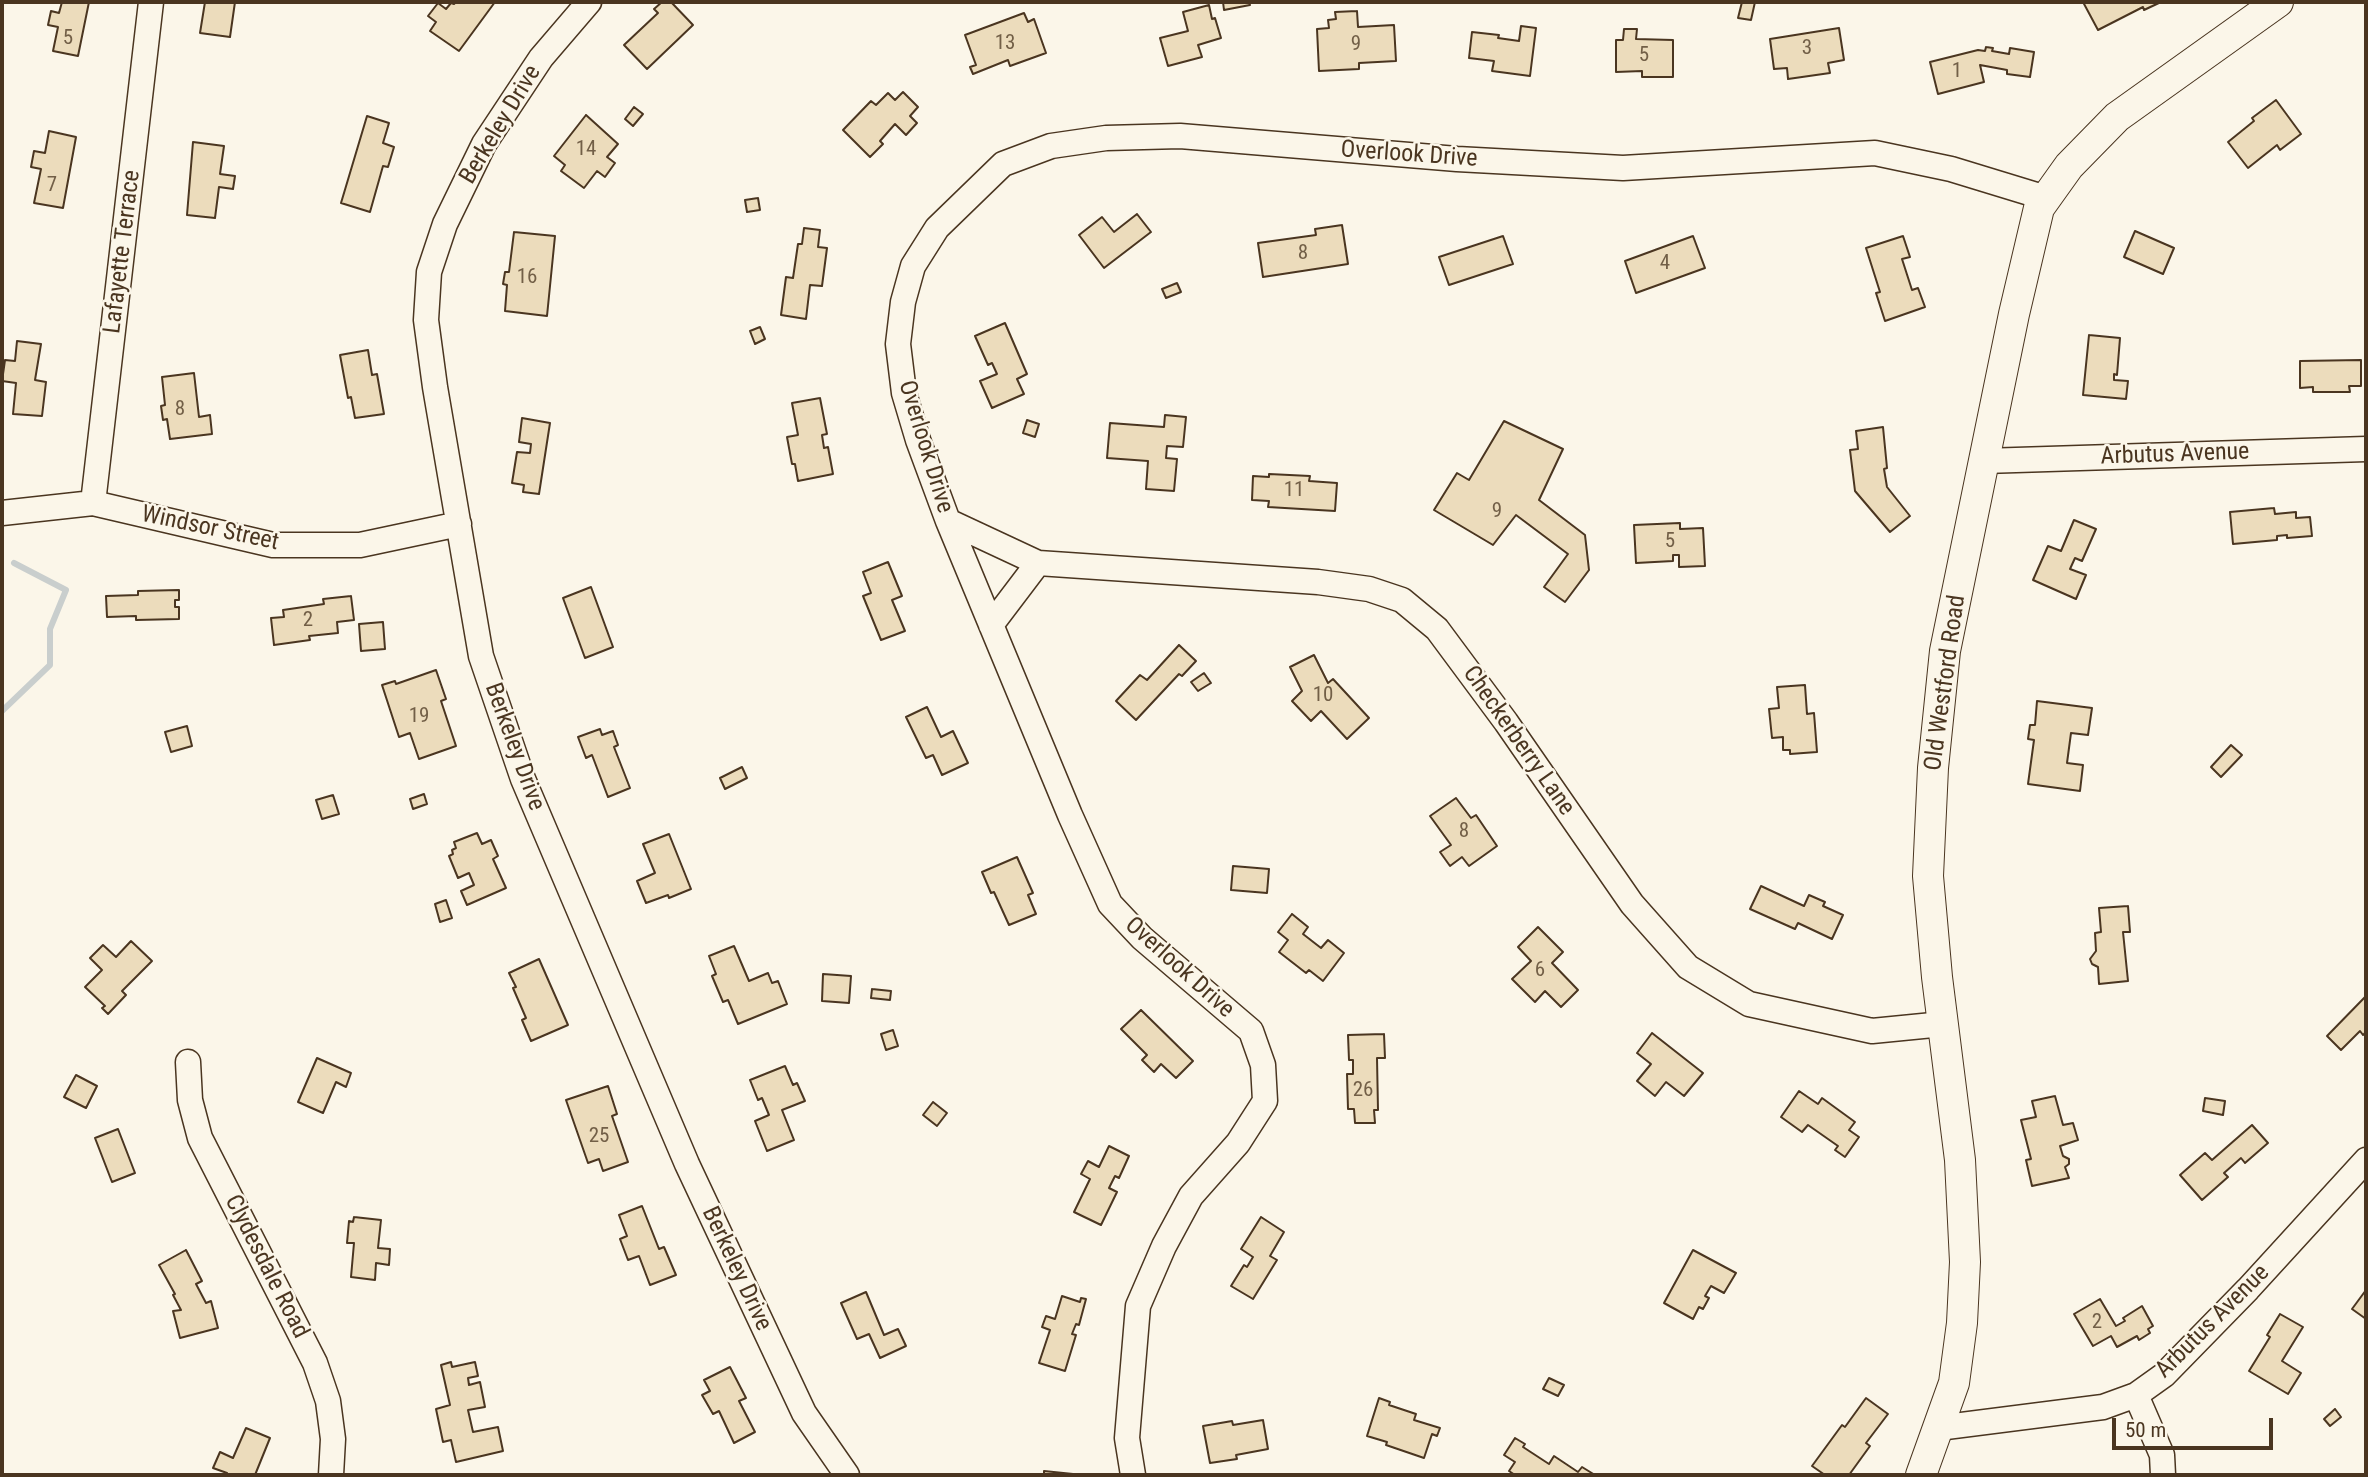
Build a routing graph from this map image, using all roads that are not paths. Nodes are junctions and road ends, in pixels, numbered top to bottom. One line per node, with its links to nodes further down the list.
1 (151, 2): 7 (street, Lafayette Terrace)
2 (589, 2): 10 (street, Berkeley Drive)
3 (2278, 2): 4 (main road, Old Westford Road)
4 (2046, 198): 6 (main road, Old Westford Road); 9 (street, Overlook Drive)
5 (2366, 449): 6 (street, Arbutus Avenue)
6 (1984, 461): 13 (main road, Old Westford Road)
7 (93, 503): 8 (street, Windsor Street); 10 (street, Windsor Street)
8 (2, 513)
9 (948, 521): 11 (street, Checkerberry Lane); 12 (street, Overlook Drive)
10 (459, 524): 19 (street, Berkeley Drive)
11 (1038, 563): 12 (street); 13 (street, Checkerberry Lane)
12 (991, 625): 20 (street, Overlook Drive)
13 (1943, 1024): 17 (main road, Old Westford Road)
14 (188, 1062): 18 (street, Clydesdale Road)
15 (2366, 1160): 16 (street, Arbutus Avenue)
16 (2136, 1395): 17 (street, Arbutus Avenue); 22 (street)
17 (1938, 1428): 21 (main road, Old Westford Road)
18 (331, 1475)
19 (847, 1475)
20 (1133, 1475)
21 (1921, 1475)
22 (2164, 1475)

